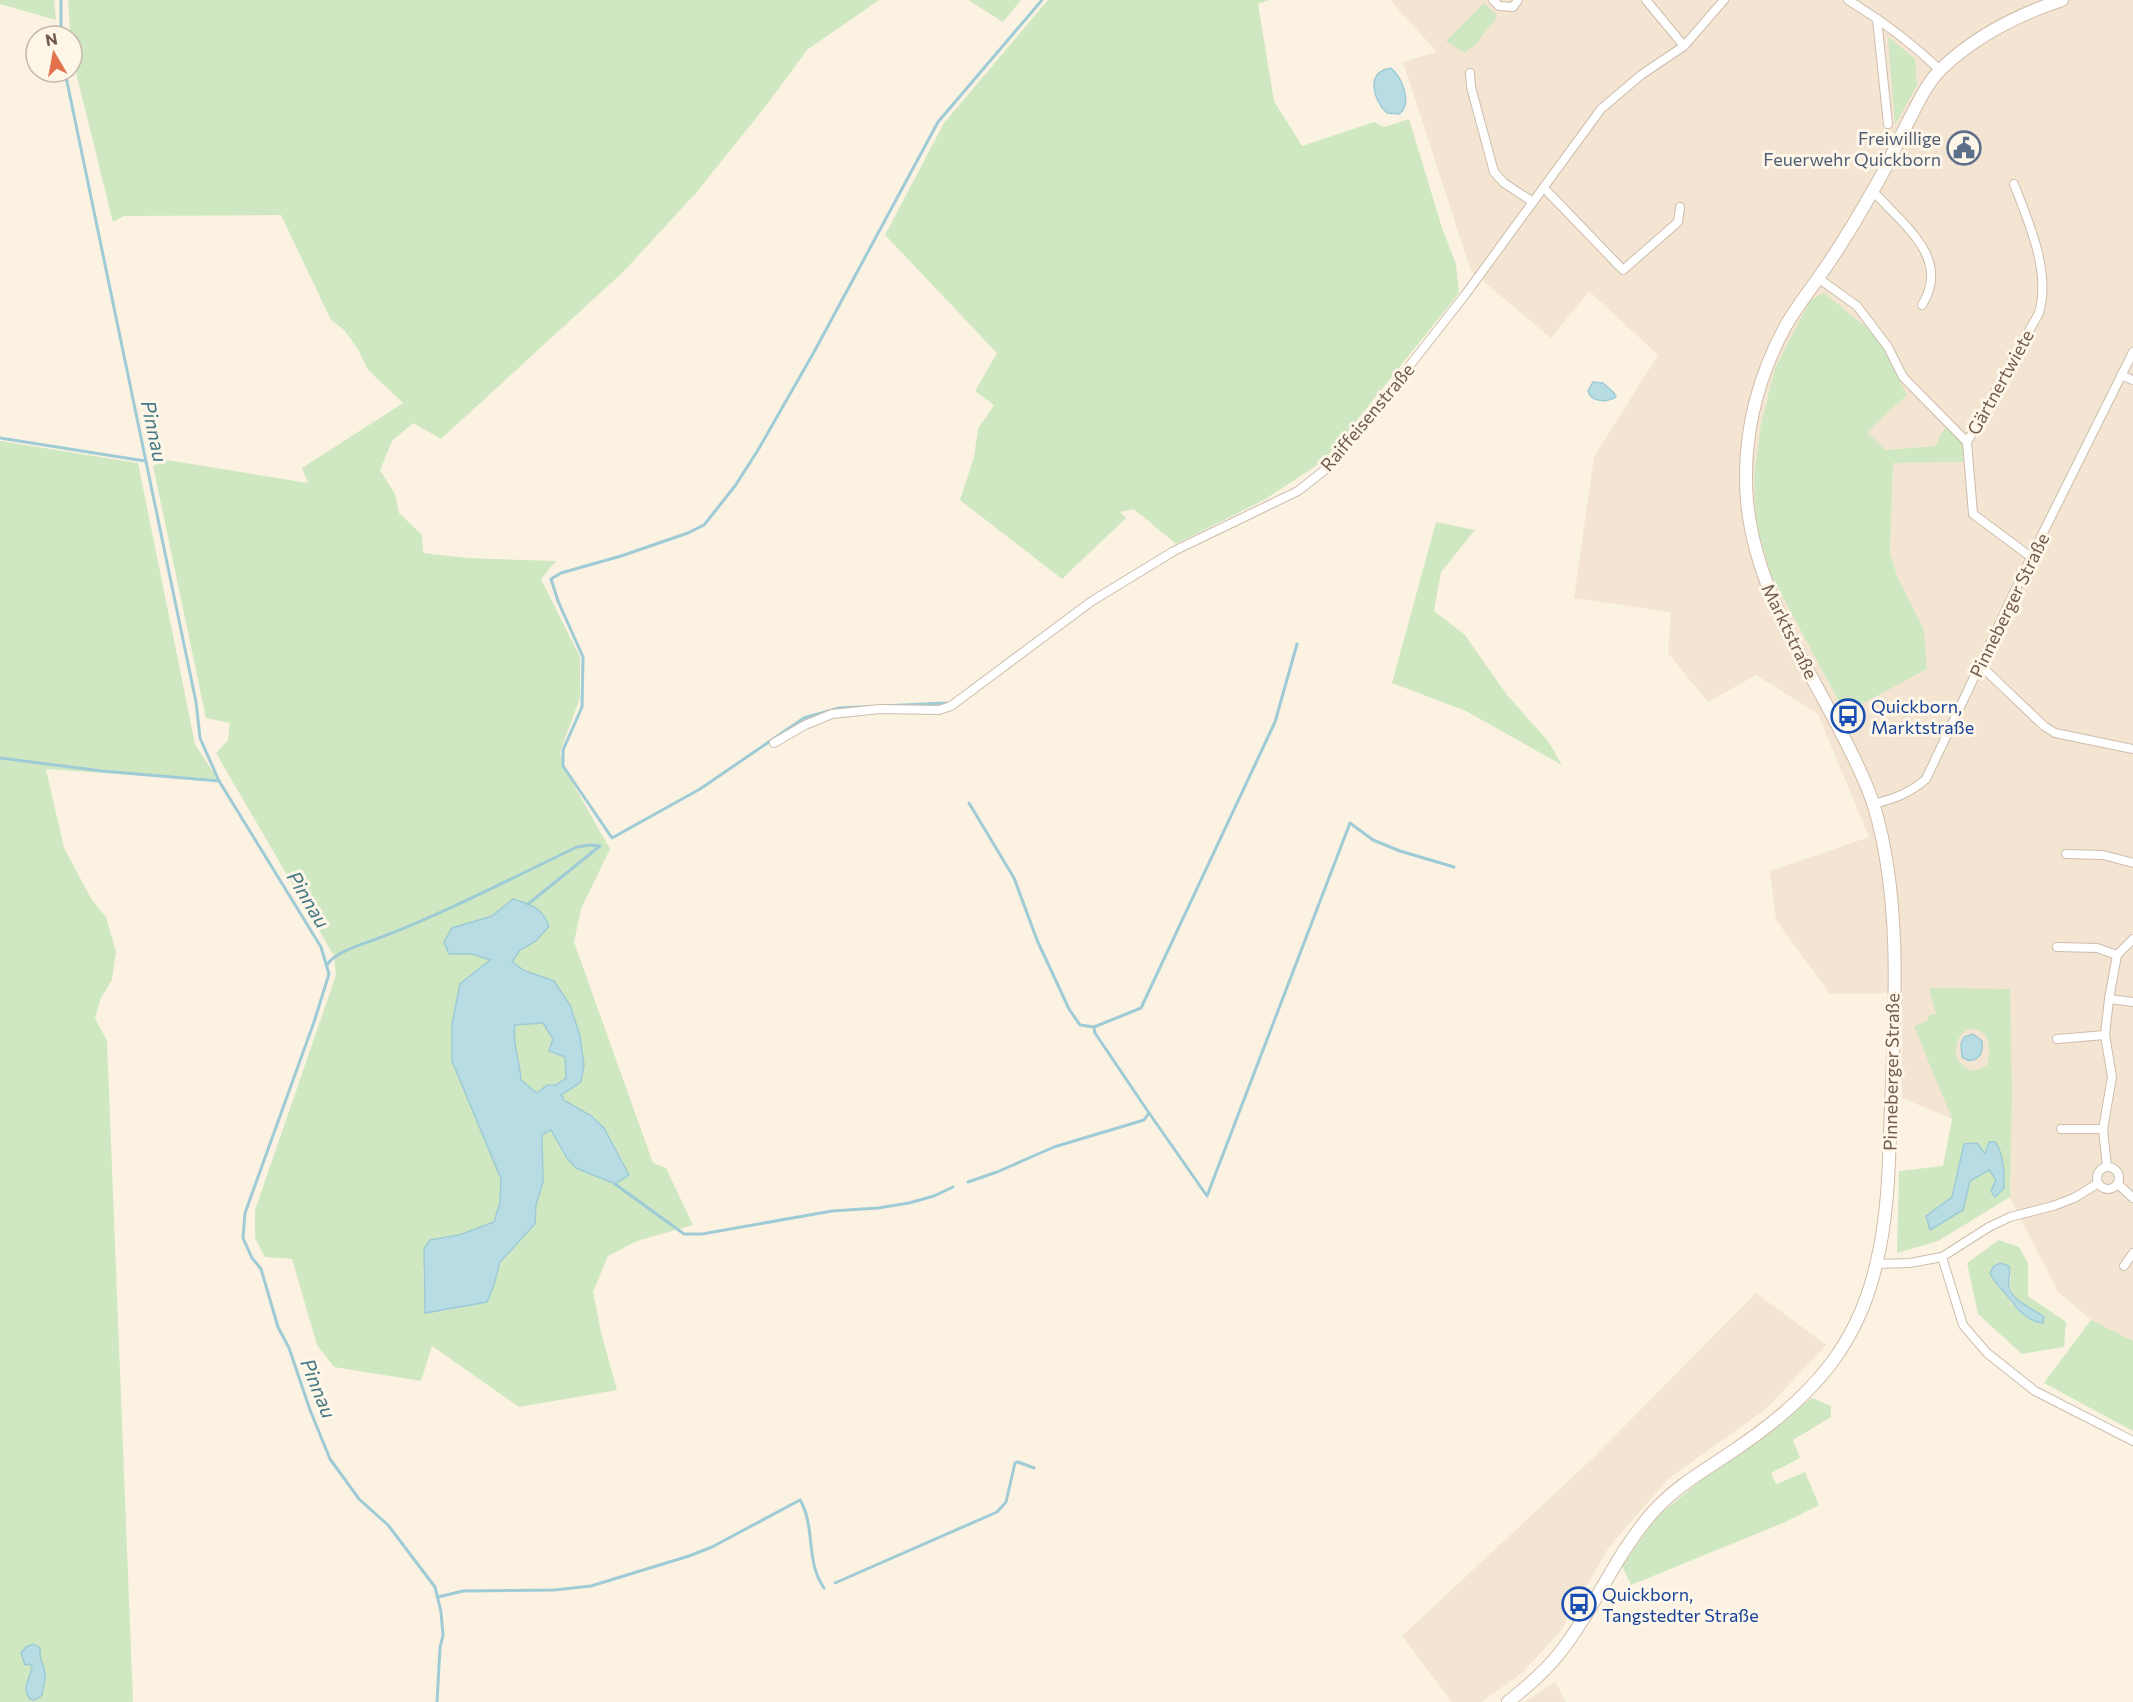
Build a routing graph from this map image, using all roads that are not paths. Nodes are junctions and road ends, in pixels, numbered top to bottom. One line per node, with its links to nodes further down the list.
1 (1493, 0): 2 (street)
2 (1518, 0)
3 (1646, 0): 8 (street)
4 (1724, 0): 8 (street, Raiffeisenstraße)
5 (1848, 0): 7 (street)
6 (2062, 0): 9 (main road, Marktstraße)
7 (1877, 19): 9 (street); 11 (street)
8 (1684, 46): 13 (street, Raiffeisenstraße)
9 (1940, 70): 14 (main road, Marktstraße)
10 (1470, 73): 15 (street)
11 (1888, 124)
12 (2014, 184): 22 (street, Gärtnertwiete)
13 (1544, 188): 15 (street, Raiffeisenstraße); 16 (street)
14 (1873, 192): 17 (main road, Marktstraße); 18 (street)
15 (1533, 202): 25 (street, Raiffeisenstraße)
16 (1680, 207)
17 (1818, 278): 22 (street); 27 (main road, Marktstraße)
18 (1922, 305)
19 (2133, 352): 20 (street, Pinneberger Straße)
20 (2121, 375): 21 (street); 23 (street, Pinneberger Straße)
21 (2133, 380)
22 (1967, 442): 23 (street, Gärtnertwiete)
23 (2031, 557): 24 (street, Pinneberger Straße)
24 (1980, 665): 26 (street); 27 (street, Pinneberger Straße)
25 (774, 743)
26 (2133, 749)
27 (1873, 804): 45 (main road, Pinneberger Straße)
28 (2066, 854): 29 (street)
29 (2133, 863)
30 (2133, 939): 32 (street)
31 (2057, 947): 32 (street)
32 (2117, 955): 33 (street)
33 (2109, 999): 34 (street); 35 (street)
34 (2133, 1002)
35 (2105, 1035): 36 (street); 38 (street)
36 (2058, 1039)
37 (2061, 1129): 38 (street)
38 (2103, 1129): 39 (street)
39 (2107, 1167): 40 (street); 41 (street)
40 (2097, 1184): 41 (street); 44 (street)
41 (2118, 1184): 42 (street)
42 (2133, 1198)
43 (2133, 1253): 46 (street)
44 (1942, 1257): 45 (street); 47 (street)
45 (1877, 1264): 48 (main road, Pinneberger Straße)
46 (2124, 1266)
47 (2133, 1441)
48 (1508, 1702)

